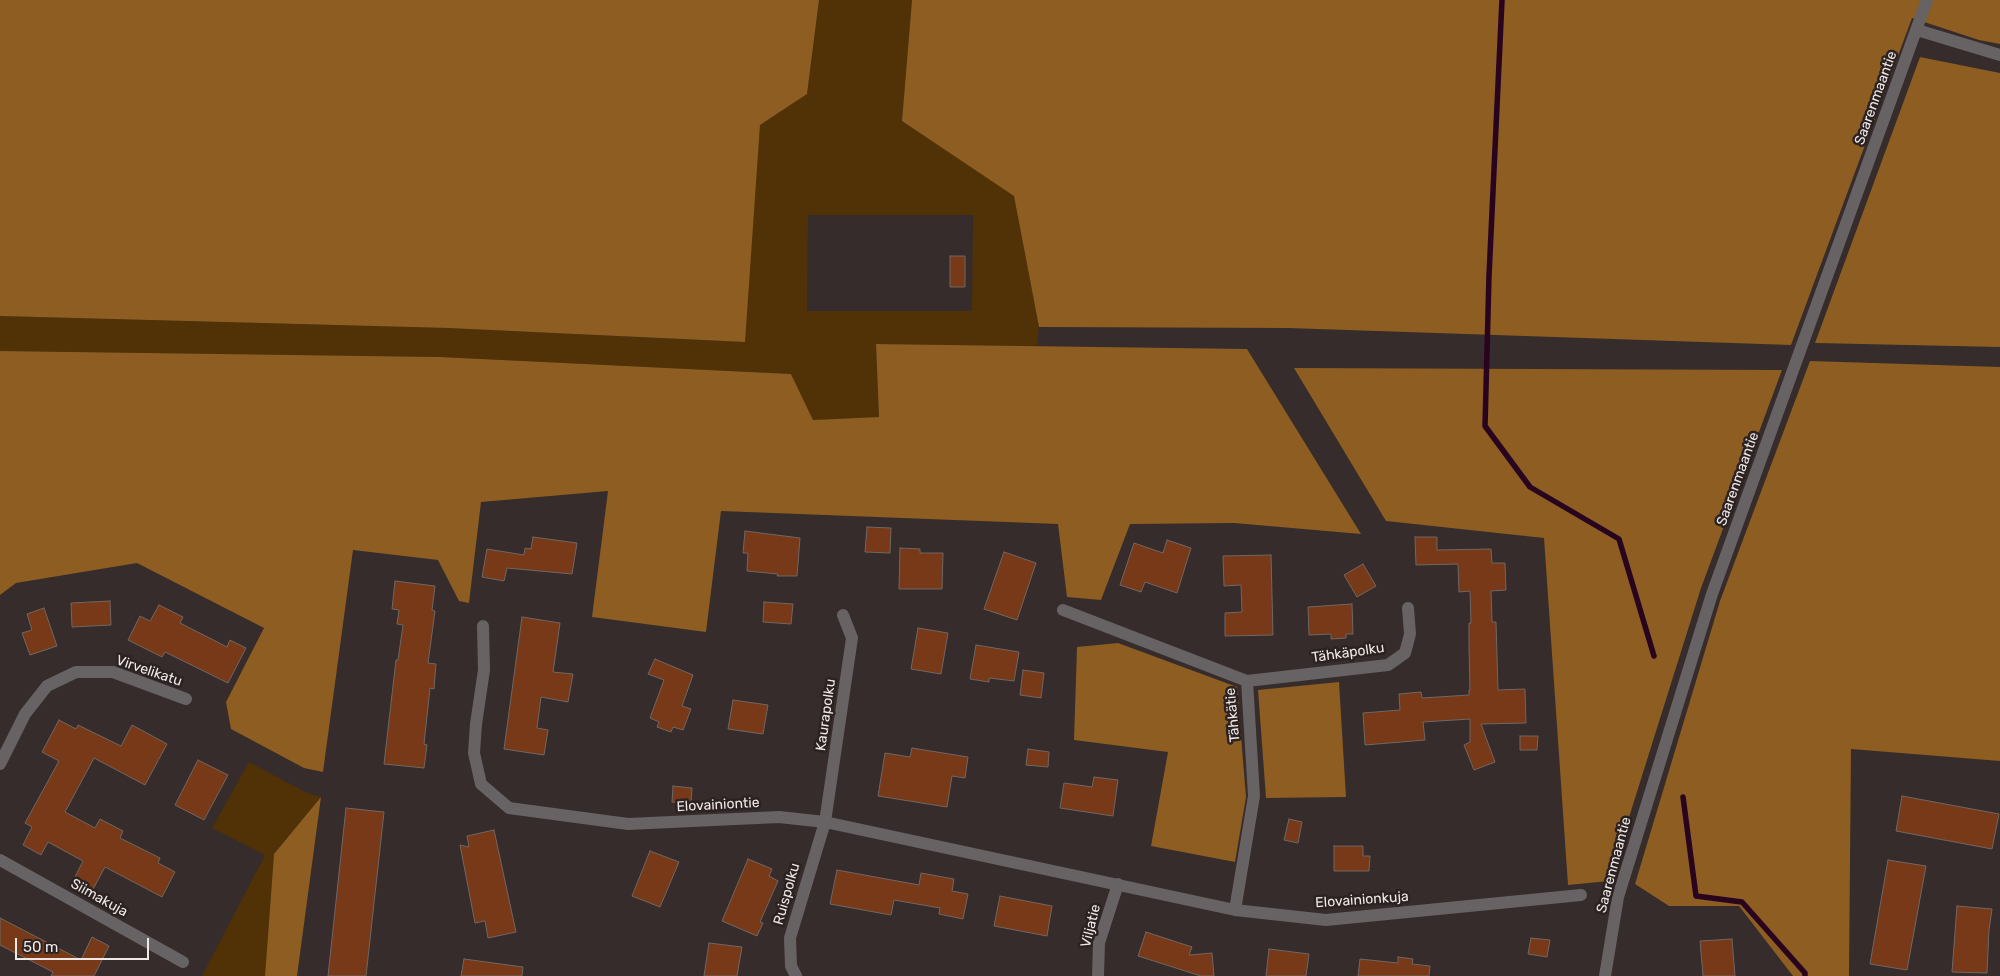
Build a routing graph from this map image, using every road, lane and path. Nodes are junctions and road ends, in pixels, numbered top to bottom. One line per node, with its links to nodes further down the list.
1 (1927, 0): 2 (street, Saarenmaantie)
2 (1917, 30): 3 (street); 19 (street, Saarenmaantie)
3 (2000, 55)
4 (1408, 608): 8 (street, Tähkäpolku)
5 (1063, 610): 8 (street, Tähkätie)
6 (843, 615): 11 (street, Kaurapolku)
7 (483, 626): 11 (street, Elovainiontie)
8 (1247, 681): 15 (street, Tähkätie)
9 (186, 699): 10 (street, Virvelikatu)
10 (0, 764)
11 (825, 822): 13 (street, Elovainiontie); 17 (street, Ruispolku)
12 (0, 860): 16 (street, Siimakuja)
13 (1118, 884): 15 (street, Elovainionkuja); 18 (street, Viljatie)
14 (1581, 895): 15 (street, Elovainionkuja)
15 (1235, 910)
16 (183, 962)
17 (796, 976)
18 (1098, 976)
19 (1605, 976)

